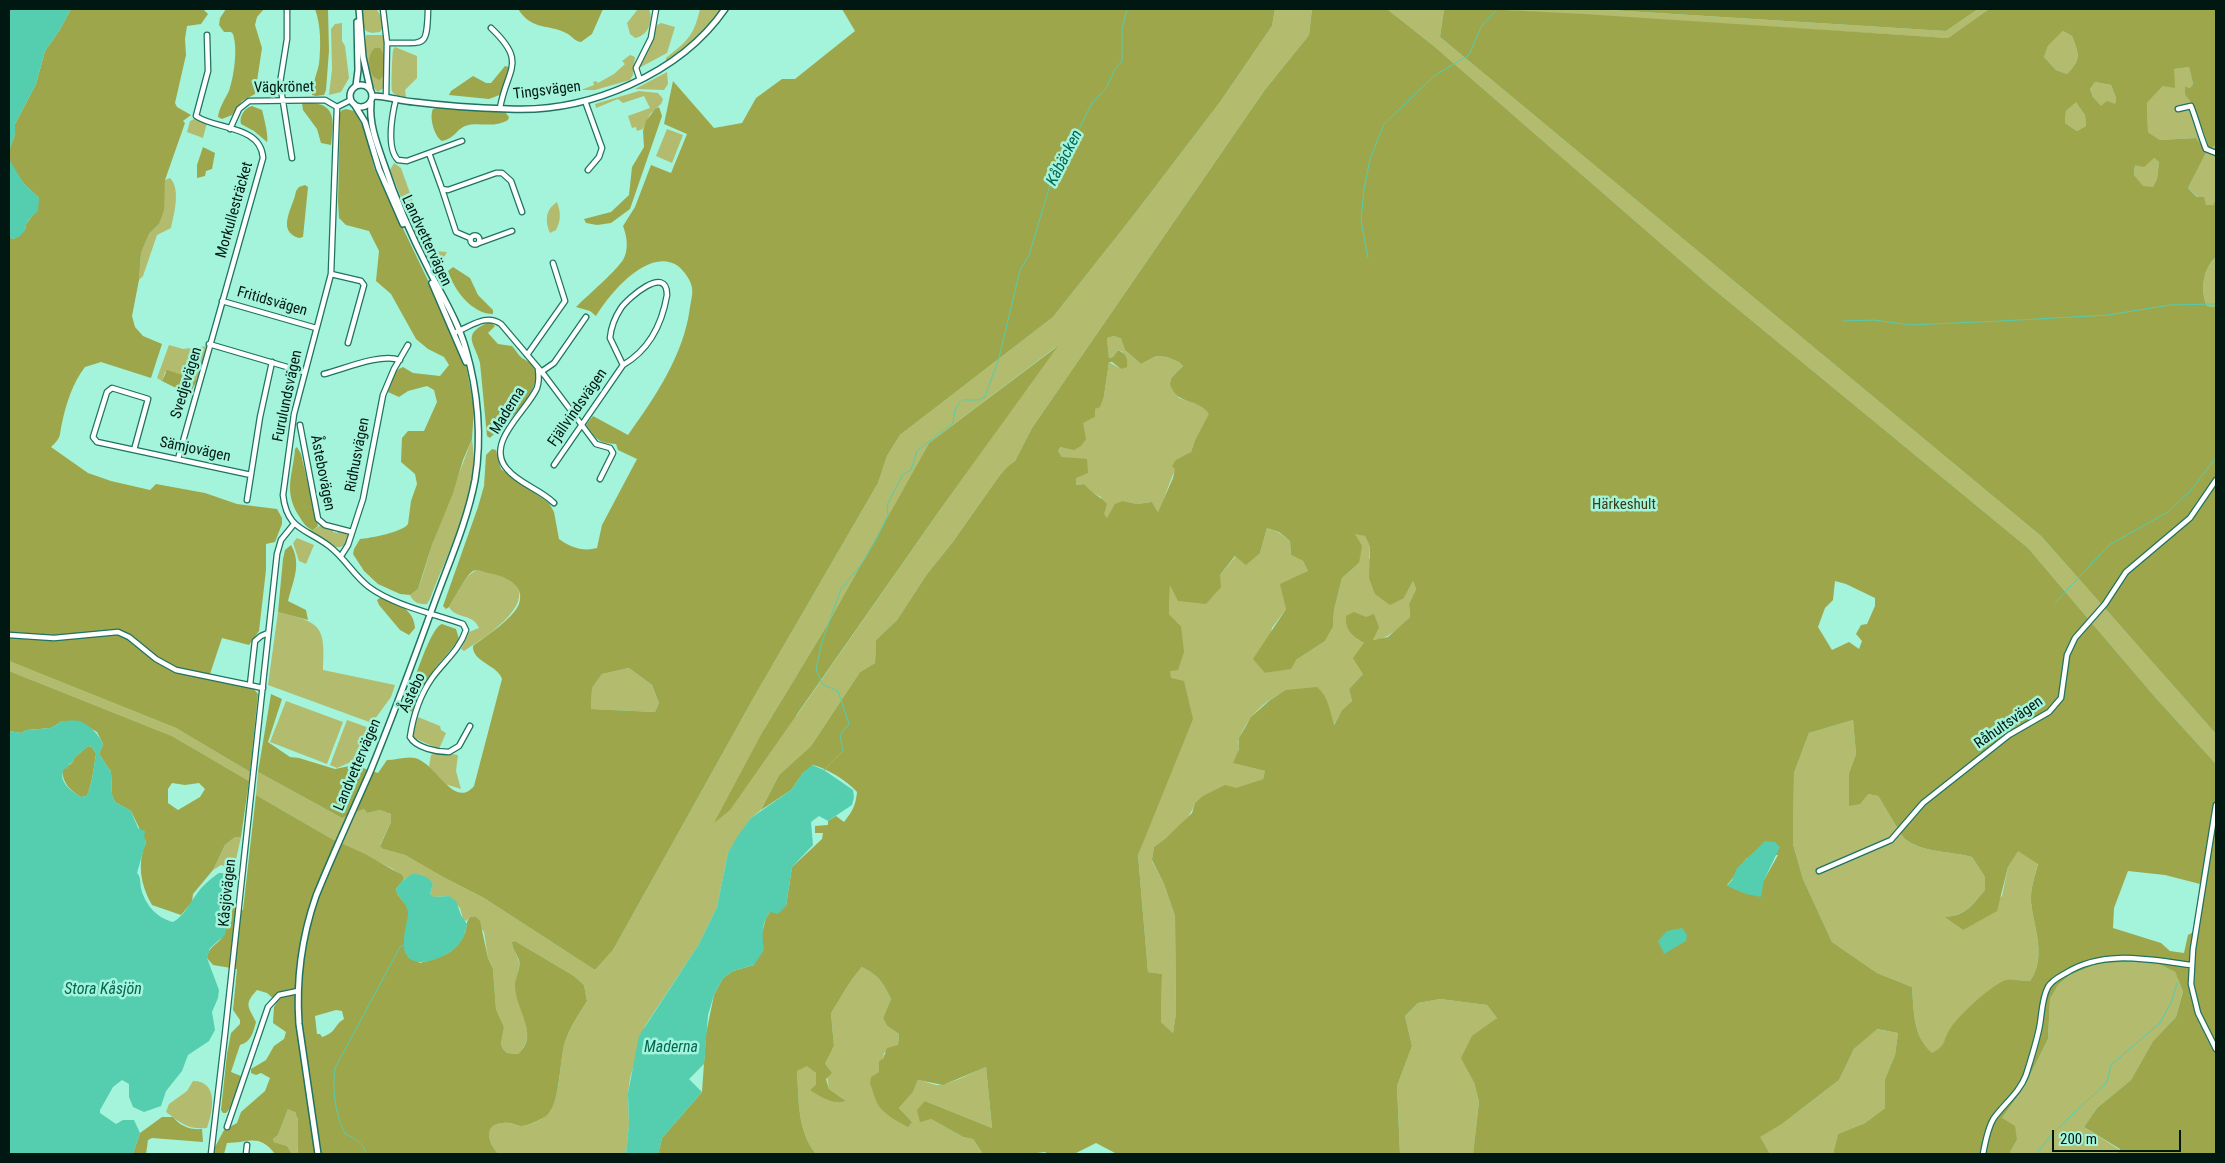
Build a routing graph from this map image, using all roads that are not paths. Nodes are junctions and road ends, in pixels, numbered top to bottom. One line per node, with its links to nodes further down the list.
1 (287, 9): 17 (street)
2 (358, 9): 11 (street); 12 (street)
3 (384, 9): 9 (street)
4 (428, 9): 9 (street)
5 (656, 9): 10 (street)
6 (725, 9): 10 (street, Tingsvägen)
7 (491, 28): 21 (street)
8 (207, 35): 23 (street, Morkullesträcket)
9 (387, 43): 14 (street)
10 (640, 80): 16 (street, Tingsvägen)
11 (356, 86): 12 (street); 18 (street)
12 (370, 88): 13 (street)
13 (373, 96): 14 (street, Tingsvägen); 19 (street)
14 (386, 97): 15 (street, Tingsvägen)
15 (396, 99): 21 (street, Tingsvägen); 25 (street)
16 (585, 100): 21 (street, Tingsvägen); 28 (street)
17 (283, 101): 20 (street, Vägkrönet); 23 (street, Vägkrönet); 27 (street)
18 (352, 102): 19 (street); 20 (street); 37 (street, Landvettervägen)
19 (371, 103): 37 (street, Landvettervägen)
20 (337, 107): 33 (street, Furulundsvägen)
21 (500, 108)
22 (2178, 109): 26 (street)
23 (230, 129): 34 (street, Morkullesträcket)
24 (462, 141): 25 (street)
25 (429, 153): 29 (street)
26 (2216, 153)
27 (292, 158)
28 (588, 170)
29 (444, 190): 30 (street); 31 (street)
30 (522, 212)
31 (512, 231)
32 (553, 263): 41 (street)
33 (331, 274): 36 (street, Furulundsvägen); 38 (street)
34 (222, 301): 36 (street, Fritidsvägen); 39 (street, Morkullesträcket)
35 (586, 317): 45 (street)
36 (316, 328): 46 (street, Furulundsvägen)
37 (458, 332): 41 (street); 61 (street, Landvettervägen)
38 (348, 343)
39 (209, 344): 43 (street, Svedjevägen); 51 (street, Svedjevägen)
40 (408, 345): 42 (street, Ridhusvägen)
41 (526, 355): 45 (street)
42 (400, 360): 47 (street); 59 (street, Ridhusvägen)
43 (272, 362): 46 (street, Svedjevägen); 53 (street)
44 (623, 365): 44 (street, Fjällvindsvägen); 49 (street, Fjällvindsvägen)
45 (540, 370): 49 (street); 57 (street, Maderna)
46 (304, 372): 58 (street, Furulundsvägen)
47 (324, 374)
48 (300, 425): 59 (street, Åstebovägen)
49 (582, 425): 52 (street, Fjällvindsvägen); 54 (street)
50 (134, 450): 50 (street, Sämjovägen); 51 (street, Sämjovägen)
51 (178, 459): 53 (street, Sämjovägen)
52 (554, 465)
53 (251, 475): 56 (street)
54 (600, 479)
55 (2216, 480): 68 (street, Råhultsvägen)
56 (247, 500)
57 (554, 503)
58 (294, 524): 60 (street); 62 (street, Kåsjövägen)
59 (352, 532): 60 (street, Ridhusvägen)
60 (341, 556): 61 (street)
61 (431, 613): 66 (street, Åstebo); 70 (street, Landvettervägen)
62 (268, 633): 64 (street); 65 (street, Kåsjövägen)
63 (9, 635): 64 (street)
64 (250, 685): 65 (street)
65 (263, 688): 74 (street, Kåsjövägen)
66 (470, 726)
67 (2216, 805): 69 (street)
68 (1819, 871)
69 (2192, 964): 71 (street); 77 (street)
70 (298, 991): 72 (street); 76 (street, Landvettervägen)
71 (2216, 1049)
72 (227, 1127)
73 (247, 1145): 75 (street)
74 (210, 1154)
75 (246, 1154)
76 (318, 1154)
77 (1983, 1154)

